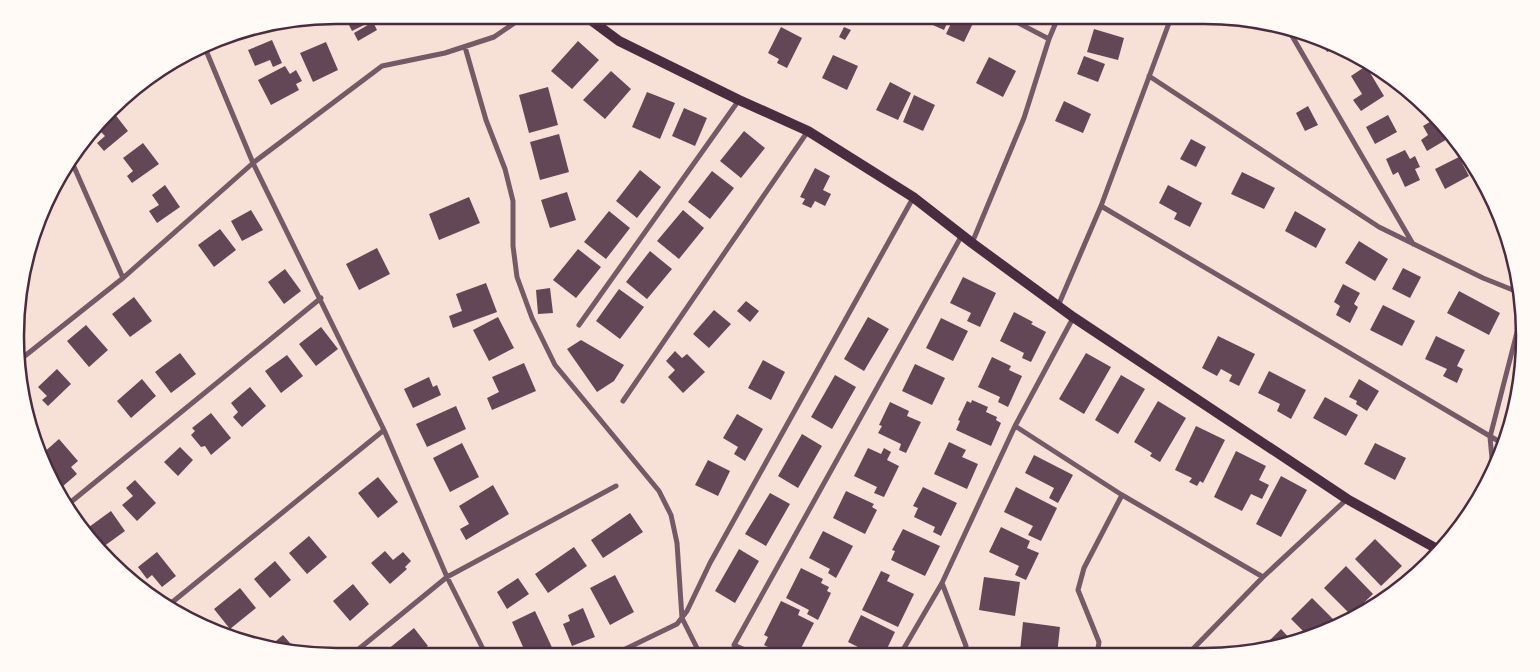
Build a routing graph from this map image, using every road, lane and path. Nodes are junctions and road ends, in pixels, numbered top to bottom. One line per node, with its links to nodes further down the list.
1 (513, 24): 8 (street)
2 (596, 24): 11 (main road)
3 (1020, 24): 7 (street)
4 (1055, 24): 7 (street)
5 (1169, 24): 10 (street)
6 (1292, 36): 19 (street)
7 (1049, 39): 18 (street)
8 (465, 47): 13 (street); 43 (street)
9 (207, 52): 13 (street)
10 (1149, 76): 16 (street); 19 (street)
11 (740, 100): 12 (main road); 25 (street)
12 (808, 131): 15 (main road); 28 (street)
13 (253, 162): 20 (street); 22 (street)
14 (74, 167): 20 (street)
15 (913, 197): 17 (main road); 43 (street)
16 (1101, 206): 23 (street); 31 (street)
17 (962, 235): 18 (main road); 48 (street)
18 (972, 243): 23 (main road)
19 (1414, 244): 21 (street)
20 (123, 278): 27 (street)
21 (1513, 290)
22 (321, 298): 30 (street); 37 (street)
23 (1057, 306): 24 (main road)
24 (1073, 317): 29 (street); 36 (main road)
25 (579, 325)
26 (1516, 336): 31 (street)
27 (24, 357)
28 (623, 401)
29 (1015, 426): 35 (street); 41 (street)
30 (384, 430): 39 (street); 42 (street)
31 (1490, 437): 32 (street); 33 (street)
32 (1498, 441)
33 (1492, 456)
34 (616, 486): 39 (street)
35 (1122, 495): 40 (street); 51 (street)
36 (1347, 499): 38 (main road); 40 (street)
37 (72, 501)
38 (1434, 547)
39 (447, 577): 44 (street); 45 (street)
40 (1263, 577): 52 (street)
41 (942, 583): 49 (street); 50 (street)
42 (173, 602)
43 (682, 618): 46 (street); 47 (street)
44 (360, 648)
45 (483, 648)
46 (627, 648)
47 (697, 648)
48 (741, 648)
49 (904, 648)
50 (965, 648)
51 (1098, 648)
52 (1194, 648)

